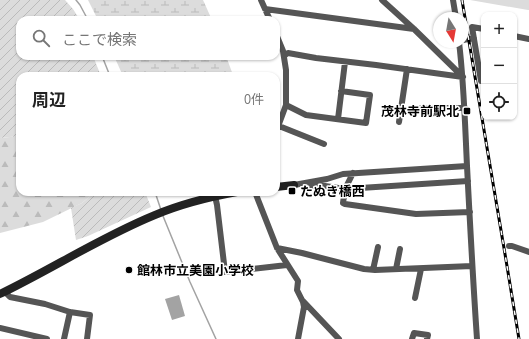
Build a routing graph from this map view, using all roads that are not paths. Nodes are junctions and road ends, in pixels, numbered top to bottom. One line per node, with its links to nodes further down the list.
1 (261, 0): 4 (street)
2 (382, 0): 8 (street)
3 (453, 0): 5 (street)
4 (265, 9): 6 (street); 8 (street)
5 (455, 12)
6 (268, 16)
7 (481, 28): 10 (street)
8 (414, 29): 18 (street)
9 (517, 37): 12 (street)
10 (474, 38): 11 (street); 19 (street)
11 (469, 39)
12 (529, 39)
13 (280, 43): 15 (street)
14 (460, 48): 18 (street)
15 (285, 55): 16 (street); 21 (street)
16 (345, 62): 17 (street); 20 (street)
17 (407, 69): 18 (street); 25 (street)
18 (463, 77): 23 (street)
19 (481, 81)
20 (341, 91): 24 (street); 24 (street)
21 (286, 105): 24 (street); 26 (street)
22 (421, 108): 23 (street)
23 (465, 108): 29 (street)
24 (338, 119)
25 (399, 122)
26 (280, 123)
27 (280, 126): 28 (street)
28 (324, 144)
29 (467, 166): 30 (street); 31 (street)
30 (353, 173): 32 (street); 34 (street)
31 (468, 181): 34 (street); 37 (street)
32 (294, 185): 33 (street); 34 (street)
33 (280, 187)
34 (345, 189): 37 (street)
35 (215, 196): 43 (street); 48 (street)
36 (257, 196): 40 (street)
37 (470, 212): 44 (street)
38 (509, 246): 42 (street)
39 (378, 247): 47 (street)
40 (278, 248): 43 (street); 47 (street)
41 (400, 250): 45 (street)
42 (529, 252)
43 (287, 264): 50 (street)
44 (472, 266): 46 (street); 60 (street)
45 (396, 269): 46 (street); 47 (street)
46 (421, 269): 49 (street)
47 (373, 270)
48 (2, 293): 51 (street)
49 (415, 298)
50 (303, 302): 56 (street); 57 (street)
51 (70, 312): 54 (street); 55 (street)
52 (0, 328): 53 (street)
53 (47, 339)
54 (64, 339)
55 (87, 339)
56 (298, 339)
57 (339, 339)
58 (412, 339): 59 (street)
59 (427, 339)
60 (477, 339)

